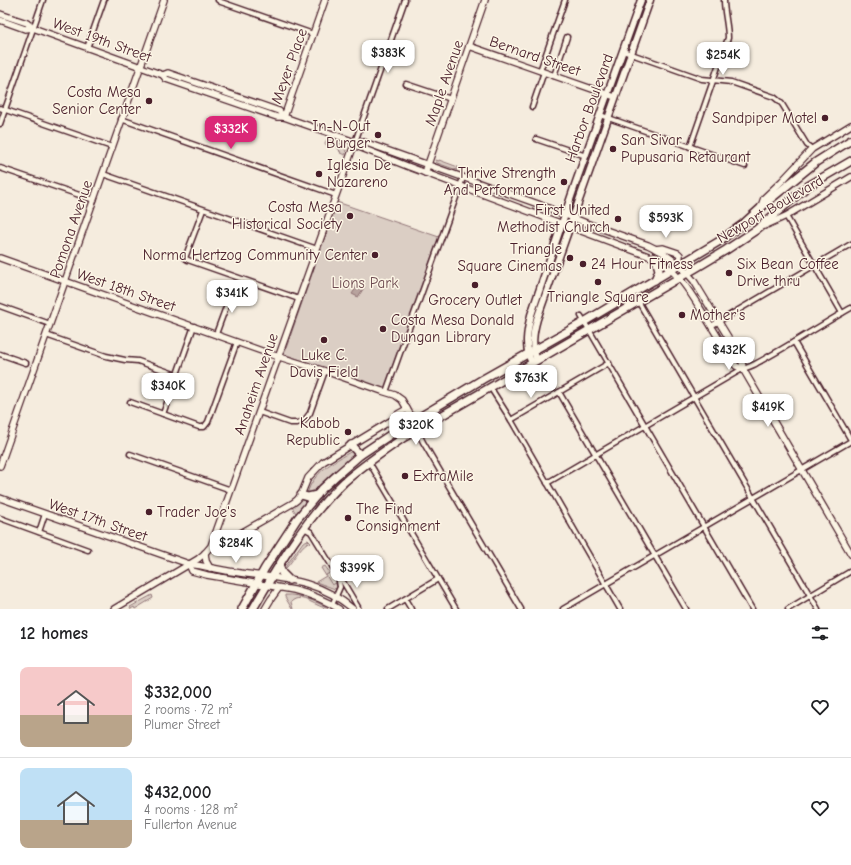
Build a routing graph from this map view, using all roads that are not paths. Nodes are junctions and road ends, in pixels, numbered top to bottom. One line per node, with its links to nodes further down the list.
1 (43, 0): 14 (street)
2 (104, 0): 18 (street)
3 (164, 0): 21 (street, Pomona Avenue)
4 (325, 0): 15 (street, Meyer Place)
5 (405, 0): 40 (street, Anaheim Avenue)
6 (485, 0): 17 (street, Maple Avenue)
7 (565, 0): 22 (street)
8 (641, 0): 19 (main road, Harbor Boulevard)
9 (650, 0): 20 (main road, Harbor Boulevard)
10 (724, 0): 24 (street)
11 (220, 1): 15 (street)
12 (0, 14): 14 (street, West 19th Street)
13 (0, 20): 14 (street, West 19th Street)
14 (33, 28): 18 (street, West 19th Street); 31 (street)
15 (314, 34): 33 (street, Meyer Place)
16 (567, 37): 23 (street)
17 (469, 46): 22 (street, Bernard Street); 28 (street, Maple Avenue)
18 (87, 48): 21 (street, West 19th Street)
19 (623, 51): 20 (street); 26 (main road, Harbor Boulevard)
20 (631, 54): 24 (street); 27 (main road, Harbor Boulevard)
21 (141, 67): 33 (street, West 19th Street); 35 (street, Pomona Avenue)
22 (542, 71): 23 (street, Bernard Street); 29 (street)
23 (554, 76): 26 (street, Bernard Street)
24 (713, 80): 42 (street); 43 (street)
25 (406, 84): 28 (street)
26 (608, 94): 27 (street, Bernard Street); 32 (main road, Harbor Boulevard)
27 (615, 97): 34 (main road, Harbor Boulevard)
28 (451, 99): 46 (street, Maple Avenue)
29 (532, 107)
30 (0, 108): 31 (street)
31 (5, 109): 36 (street); 41 (street)
32 (600, 115): 34 (street); 44 (main road, Harbor Boulevard)
33 (284, 117): 40 (street, West 19th Street)
34 (608, 118): 42 (street); 60 (main road, Harbor Boulevard)
35 (121, 120): 41 (street, Pomona Avenue); 54 (street)
36 (0, 124)
37 (851, 125): 43 (street, Newport Boulevard)
38 (536, 138): 44 (street)
39 (851, 140): 56 (highway)
40 (355, 142): 46 (street, West 19th Street); 49 (street, West 19th Street); 54 (street, Anaheim Avenue)
41 (112, 147): 50 (street, Pomona Avenue)
42 (690, 147): 47 (street)
43 (812, 149): 56 (street, Newport Boulevard)
44 (586, 156): 58 (main road, Harbor Boulevard)
45 (851, 161): 63 (highway)
46 (428, 165): 49 (street, Maple Avenue); 52 (street, West 19th Street)
47 (745, 166)
48 (0, 168): 55 (street)
49 (425, 173): 53 (street, West 19th Street)
50 (103, 174): 55 (street, Pomona Avenue); 57 (street)
51 (851, 177): 59 (street, Newport Boulevard)
52 (463, 178): 53 (street); 58 (street, West 19th Street)
53 (460, 186): 61 (street, West 19th Street); 102 (street)
54 (336, 196): 66 (street, Anaheim Avenue)
55 (94, 200): 75 (street, Pomona Avenue)
56 (759, 209): 69 (highway, Newport Boulevard)
57 (202, 210): 66 (street); 77 (street)
58 (565, 214): 60 (street, West 19th Street); 61 (main road, Harbor Boulevard)
59 (786, 216): 63 (street, Newport Boulevard); 70 (street)
60 (573, 217): 62 (main road, Harbor Boulevard); 65 (street, West 19th Street)
61 (562, 224): 62 (street, West 19th Street); 92 (main road, Harbor Boulevard)
62 (569, 227): 68 (street, West 19th Street); 92 (main road, Harbor Boulevard)
63 (756, 230): 72 (highway, Newport Boulevard)
64 (851, 244): 70 (street)
65 (654, 248): 69 (street, West 19th Street); 69 (street)
66 (317, 249): 77 (street, Anaheim Avenue)
67 (0, 258): 75 (street, West 18th Street)
68 (656, 260): 71 (street, West 19th Street); 74 (highway)
69 (679, 265): 71 (highway, Newport Boulevard); 72 (street, West 19th Street)
70 (814, 266): 81 (street); 83 (street)
71 (672, 270): 73 (street, West 19th Street); 74 (highway, Newport Boulevard)
72 (687, 273): 73 (highway, Newport Boulevard); 83 (street, West 19th Street)
73 (679, 277): 78 (highway, Newport Boulevard); 86 (street, West 19th Street)
74 (655, 280): 82 (highway, Newport Boulevard)
75 (65, 281): 84 (street, Pomona Avenue); 85 (street, West 18th Street)
76 (233, 288): 88 (street)
77 (299, 299): 94 (street, Anaheim Avenue)
78 (638, 301): 87 (highway, Newport Boulevard); 104 (street)
79 (0, 306): 84 (street)
80 (851, 308): 81 (street)
81 (842, 313): 91 (street)
82 (583, 319): 87 (street); 92 (highway, Newport Boulevard)
83 (718, 321): 86 (street); 98 (street, West 19th Street)
84 (50, 324): 89 (street, Pomona Avenue)
85 (194, 326): 88 (street, West 18th Street); 100 (street)
86 (711, 326): 98 (street, West 19th Street)
87 (589, 330): 95 (highway, Newport Boulevard); 97 (street)
88 (216, 334): 90 (street, West 18th Street)
89 (46, 335): 100 (street); 119 (street, Pomona Avenue)
90 (237, 342): 94 (street, West 18th Street); 108 (street)
91 (794, 342): 98 (street); 113 (street)
92 (531, 351): 95 (main road, Harbor Boulevard); 109 (highway, Newport Boulevard)
93 (0, 354): 96 (street)
94 (279, 356): 99 (street, West 18th Street); 107 (street, Anaheim Avenue)
95 (535, 361): 101 (highway, Newport Boulevard)
96 (26, 363)
97 (609, 363): 103 (street); 111 (street)
98 (743, 369): 104 (street); 120 (street)
99 (325, 371): 102 (street, West 18th Street); 107 (street)
100 (176, 375): 108 (street)
101 (490, 387): 110 (street); 112 (highway, Newport Boulevard)
102 (386, 392): 106 (street, West 18th Street)
103 (559, 392): 110 (street); 116 (street)
104 (694, 397): 111 (street); 126 (street)
105 (130, 402): 108 (street)
106 (407, 409): 109 (street, West 18th Street); 114 (street)
107 (259, 412): 122 (street, Anaheim Avenue)
108 (163, 414)
109 (413, 420): 112 (street, West 18th Street); 117 (highway, Newport Boulevard)
110 (511, 420): 121 (street)
111 (645, 426): 116 (street); 129 (street)
112 (417, 429): 118 (highway, Newport Boulevard); 164 (street)
113 (851, 440): 120 (street)
114 (351, 445): 117 (highway); 123 (street)
115 (130, 454): 122 (street)
116 (596, 454): 121 (street); 136 (street)
117 (360, 455): 124 (highway, Newport Boulevard)
118 (368, 462): 130 (highway, Newport Boulevard); 144 (street)
119 (0, 466)
120 (802, 469): 126 (street); 135 (street)
121 (547, 483): 147 (street)
122 (231, 490): 132 (street, Anaheim Avenue)
123 (300, 495): 124 (highway); 132 (street)
124 (317, 495): 141 (highway, Newport Boulevard)
125 (0, 498): 127 (street, West 17th Street)
126 (753, 498): 129 (street); 151 (street)
127 (45, 514): 131 (street); 137 (street, West 17th Street)
128 (0, 518): 131 (street)
129 (704, 527): 136 (street); 168 (street)
130 (304, 528): 138 (highway, Newport Boulevard); 142 (street)
131 (39, 532): 133 (street)
132 (214, 539): 134 (street, Anaheim Avenue)
133 (88, 550)
134 (207, 551): 137 (street); 139 (street)
135 (851, 554)
136 (655, 555): 147 (street); 167 (street)
137 (189, 564): 139 (street); 146 (street); 154 (street)
138 (279, 566): 143 (highway, Newport Boulevard); 145 (highway)
139 (210, 568): 141 (street)
140 (851, 572): 151 (street)
141 (260, 576): 143 (street); 146 (highway, Newport Boulevard)
142 (338, 576): 150 (street); 160 (street)
143 (272, 577): 145 (street); 148 (highway, Newport Boulevard)
144 (438, 579): 152 (street); 163 (street)
145 (289, 580): 150 (street)
146 (255, 584): 148 (street); 155 (highway, Newport Boulevard)
147 (606, 584): 165 (street); 166 (street)
148 (266, 586): 149 (street); 156 (highway, Newport Boulevard)
149 (279, 588): 153 (street); 157 (street)
150 (336, 596): 153 (street); 159 (street)
151 (810, 596): 169 (street); 170 (street)
152 (405, 599): 161 (street); 162 (street)
153 (332, 605): 158 (street)
154 (114, 609)
155 (242, 609)
156 (253, 609)
157 (265, 609)
158 (339, 609)
159 (353, 609)
160 (358, 609)
161 (388, 609)
162 (411, 609)
163 (456, 609)
164 (521, 609)
165 (562, 609)
166 (620, 609)
167 (686, 609)
168 (752, 609)
169 (788, 609)
170 (818, 609)

